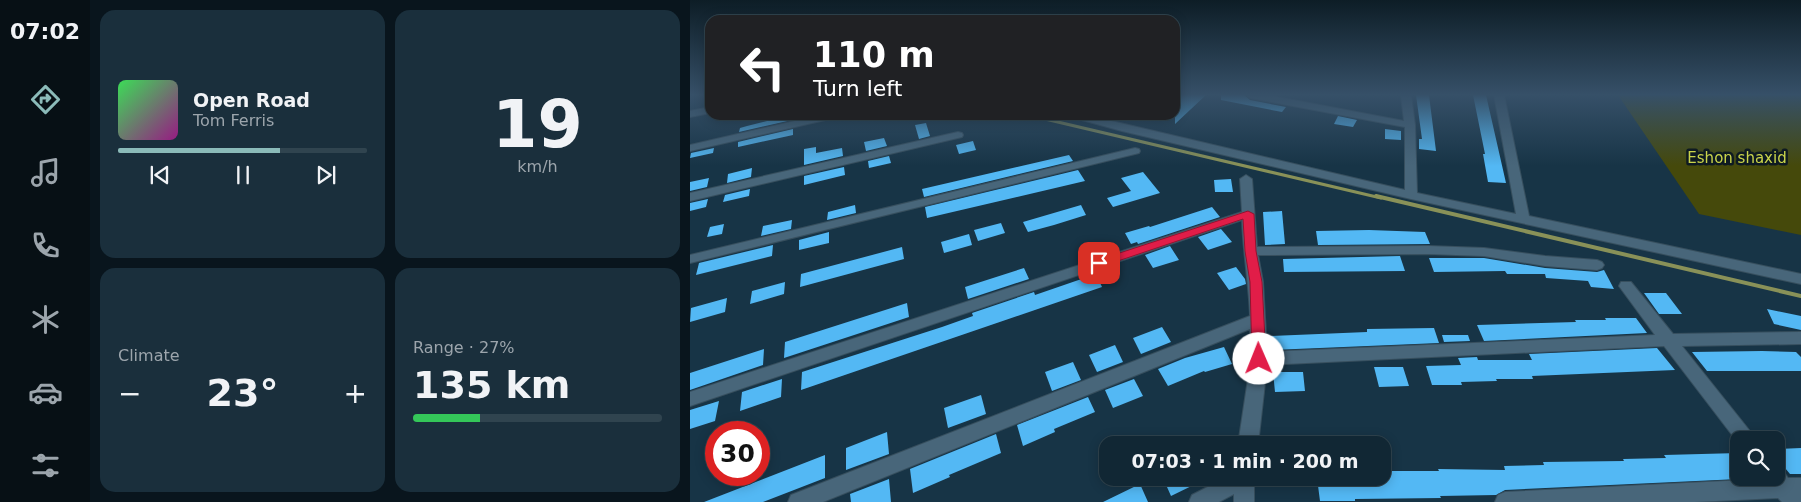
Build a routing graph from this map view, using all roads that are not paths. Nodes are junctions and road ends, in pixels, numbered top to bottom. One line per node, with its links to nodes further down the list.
1 (1375, 118): 6 (street)
2 (1409, 118): 6 (street)
3 (1504, 118): 14 (street)
4 (812, 120): 8 (street)
5 (1096, 120): 11 (street)
6 (1410, 125): 11 (street)
7 (958, 135): 12 (street)
8 (690, 148)
9 (1135, 152): 16 (street)
10 (1246, 179): 13 (street)
11 (1411, 195): 14 (street)
12 (690, 197)
13 (1248, 214): 15 (street); 24 (street)
14 (1523, 219): 18 (street)
15 (1250, 251): 17 (street); 20 (street)
16 (690, 259)
17 (1597, 265)
18 (1801, 279)
19 (1626, 286): 22 (street)
20 (1258, 319): 23 (street); 30 (street)
21 (1801, 338): 22 (street)
22 (1671, 340): 23 (street); 25 (street)
23 (1259, 359): 26 (street)
24 (690, 399)
25 (1740, 431)
26 (1249, 436)
27 (1229, 486): 31 (street)
28 (1244, 486): 32 (street)
29 (1789, 488): 33 (street)
30 (798, 502)
31 (1199, 502)
32 (1244, 502)
33 (1504, 502)

